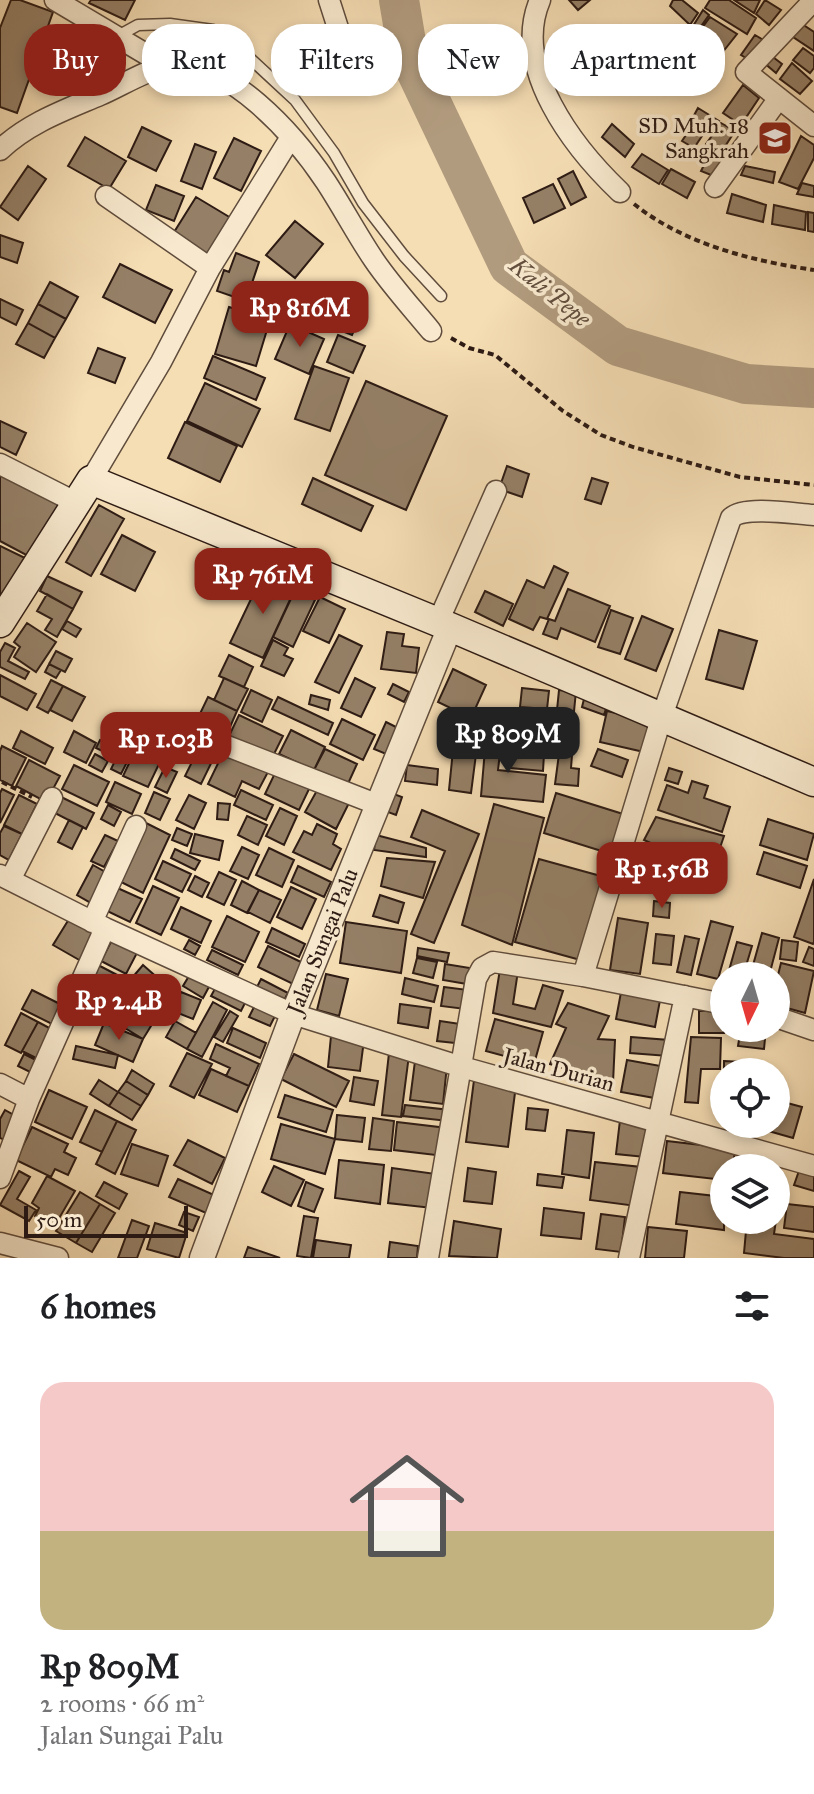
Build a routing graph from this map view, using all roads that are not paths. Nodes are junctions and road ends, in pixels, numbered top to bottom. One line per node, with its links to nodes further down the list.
1 (55, 0): 5 (street)
2 (329, 0): 6 (street)
3 (540, 0): 15 (street)
4 (814, 0): 10 (street)
5 (95, 24)
6 (337, 24)
7 (126, 32): 18 (lane)
8 (142, 77): 13 (street)
9 (248, 96): 12 (street)
10 (779, 98): 11 (street); 14 (street)
11 (814, 126)
12 (291, 137): 17 (street); 19 (street)
13 (0, 150)
14 (715, 187)
15 (620, 192)
16 (106, 196): 17 (street)
17 (210, 268): 21 (street)
18 (441, 296)
19 (431, 331)
20 (0, 464): 21 (street)
21 (83, 491): 24 (main road); 25 (main road)
22 (496, 491): 25 (street)
23 (814, 515): 26 (street)
24 (0, 623)
25 (444, 625): 26 (main road); 30 (street, Jalan Sungai Palu)
26 (661, 719): 28 (main road); 34 (street)
27 (227, 746): 30 (street)
28 (814, 782)
29 (50, 802): 32 (street)
30 (376, 804): 37 (street, Jalan Sungai Palu)
31 (136, 826): 33 (street)
32 (5, 877): 33 (street, Jalan Durian)
33 (98, 925): 37 (street, Jalan Durian); 42 (street)
34 (583, 976): 35 (street); 40 (street)
35 (685, 996): 36 (street); 43 (street)
36 (710, 1001)
37 (293, 1014): 40 (street, Jalan Durian); 48 (street, Jalan Sungai Palu)
38 (790, 1022): 39 (street)
39 (814, 1030)
40 (462, 1067): 43 (street, Jalan Durian); 49 (street)
41 (0, 1084): 42 (street)
42 (29, 1099): 45 (street)
43 (657, 1120): 44 (street, Jalan Durian); 50 (street)
44 (814, 1166)
45 (0, 1178)
46 (0, 1243): 47 (street)
47 (58, 1258)
48 (202, 1258)
49 (428, 1258)
50 (629, 1258)

